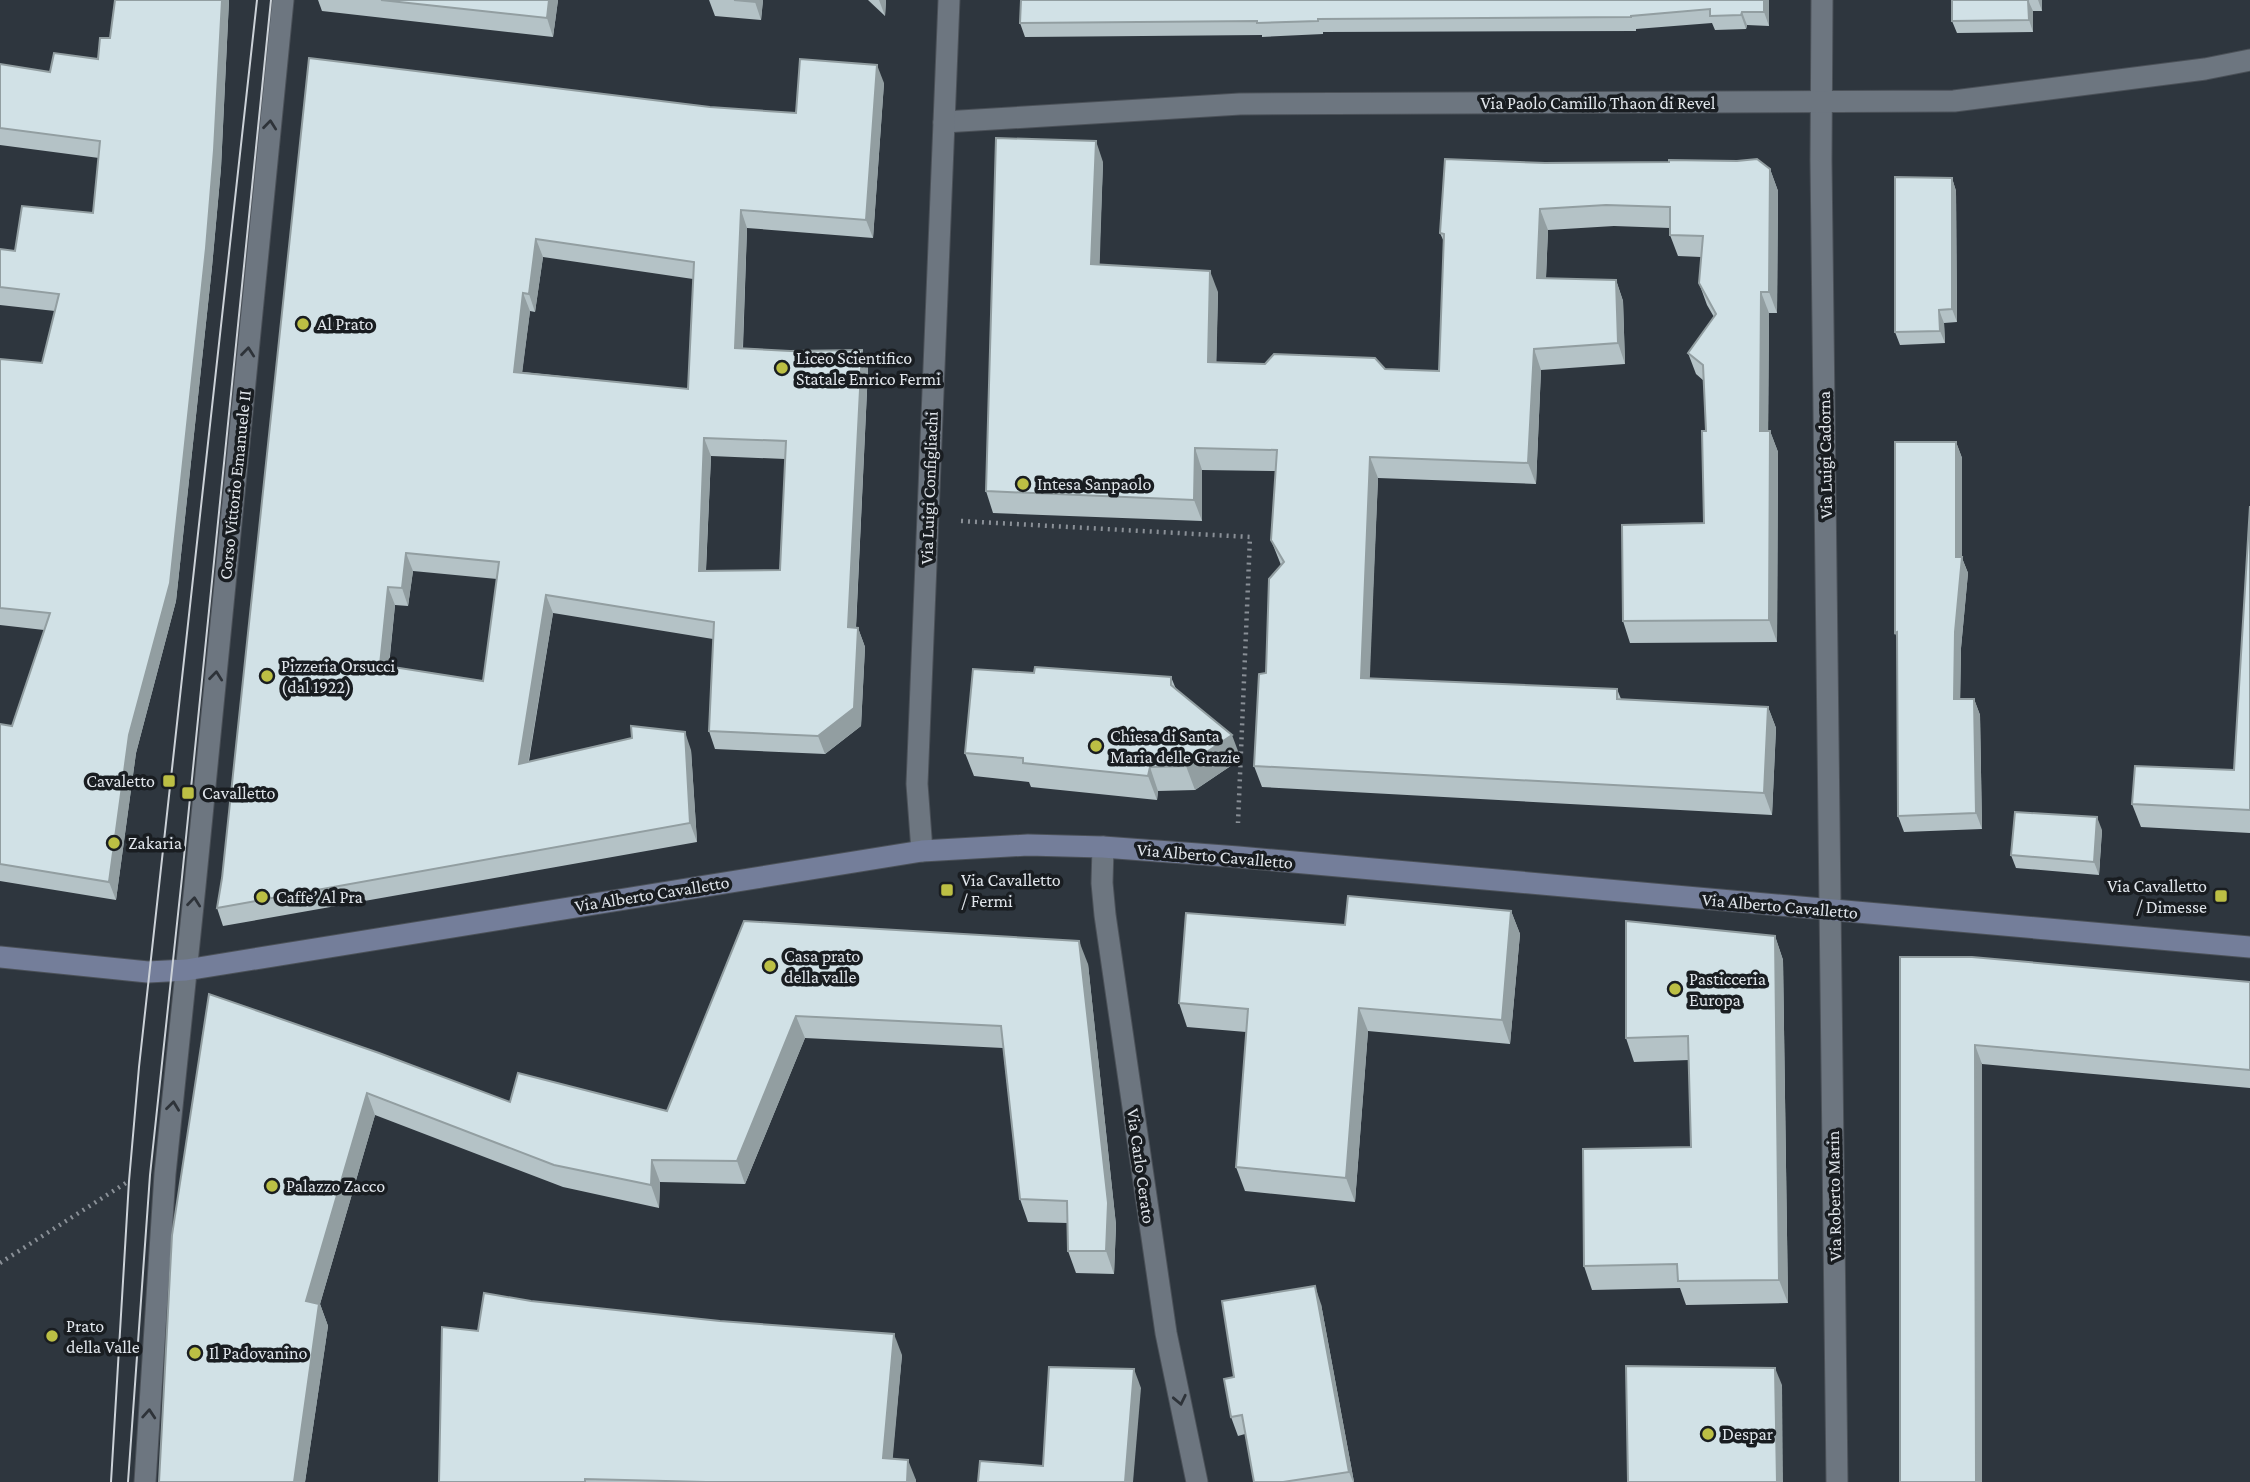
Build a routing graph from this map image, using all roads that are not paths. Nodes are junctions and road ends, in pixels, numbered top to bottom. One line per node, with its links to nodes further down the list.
1 (283, 0): 12 (street, Corso Vittorio Emanuele II, one-way to 1)
2 (950, 0): 6 (street, Via Luigi Configliachi)
3 (1822, 0): 5 (street, Via Luigi Cadorna)
4 (2250, 60): 5 (street, Via Paolo Camillo Thaon di Revel)
5 (1822, 102): 6 (street, Via Paolo Camillo Thaon di Revel); 9 (street, Via Luigi Cadorna)
6 (944, 122): 8 (street, Via Luigi Configliachi)
7 (1102, 847): 8 (street, Via Alberto Cavalletto); 9 (street, Via Alberto Cavalletto); 14 (street, Via Carlo Cerato, one-way to 14)
8 (922, 850): 12 (street, Via Alberto Cavalletto)
9 (1831, 910): 10 (street, Via Alberto Cavalletto); 15 (street, Via Roberto Marin)
10 (2250, 947)
11 (0, 957): 12 (street)
12 (187, 970): 13 (street, one-way to 12)
13 (145, 1482)
14 (1197, 1482)
15 (1837, 1482)

